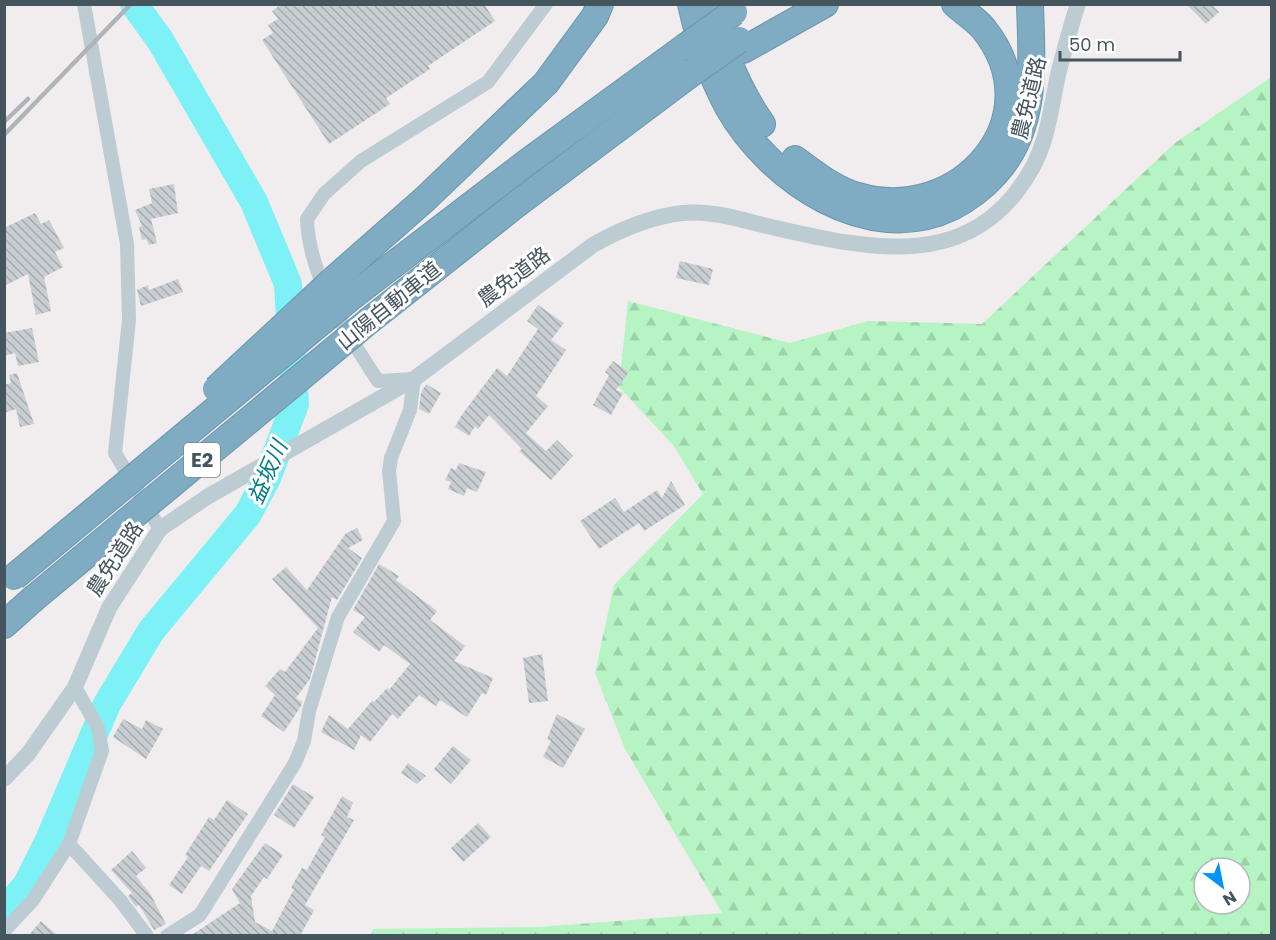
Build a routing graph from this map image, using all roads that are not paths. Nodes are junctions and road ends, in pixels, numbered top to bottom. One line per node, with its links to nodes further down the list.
1 (84, 4): 14 (street)
2 (546, 4): 13 (street)
3 (600, 4): 12 (highway)
4 (691, 4): 8 (highway)
5 (789, 4): 11 (highway, 山陽自動車道 / E2)
6 (825, 4): 11 (highway)
7 (955, 4): 10 (highway)
8 (1030, 4)
9 (1078, 4): 13 (street, 農免道路)
10 (729, 7): 12 (highway, 山陽自動車道, bridge)
11 (741, 45): 16 (highway, 山陽自動車道 / E2, bridge)
12 (342, 289): 15 (highway, bridge)
13 (414, 380): 14 (street, 農免道路); 22 (street)
14 (160, 529): 17 (street, 農免道路)
15 (9, 582)
16 (4, 625)
17 (75, 687): 18 (street, 農免道路); 19 (street)
18 (4, 779)
19 (69, 844): 20 (street); 21 (street)
20 (4, 931)
21 (147, 936)
22 (167, 936)

